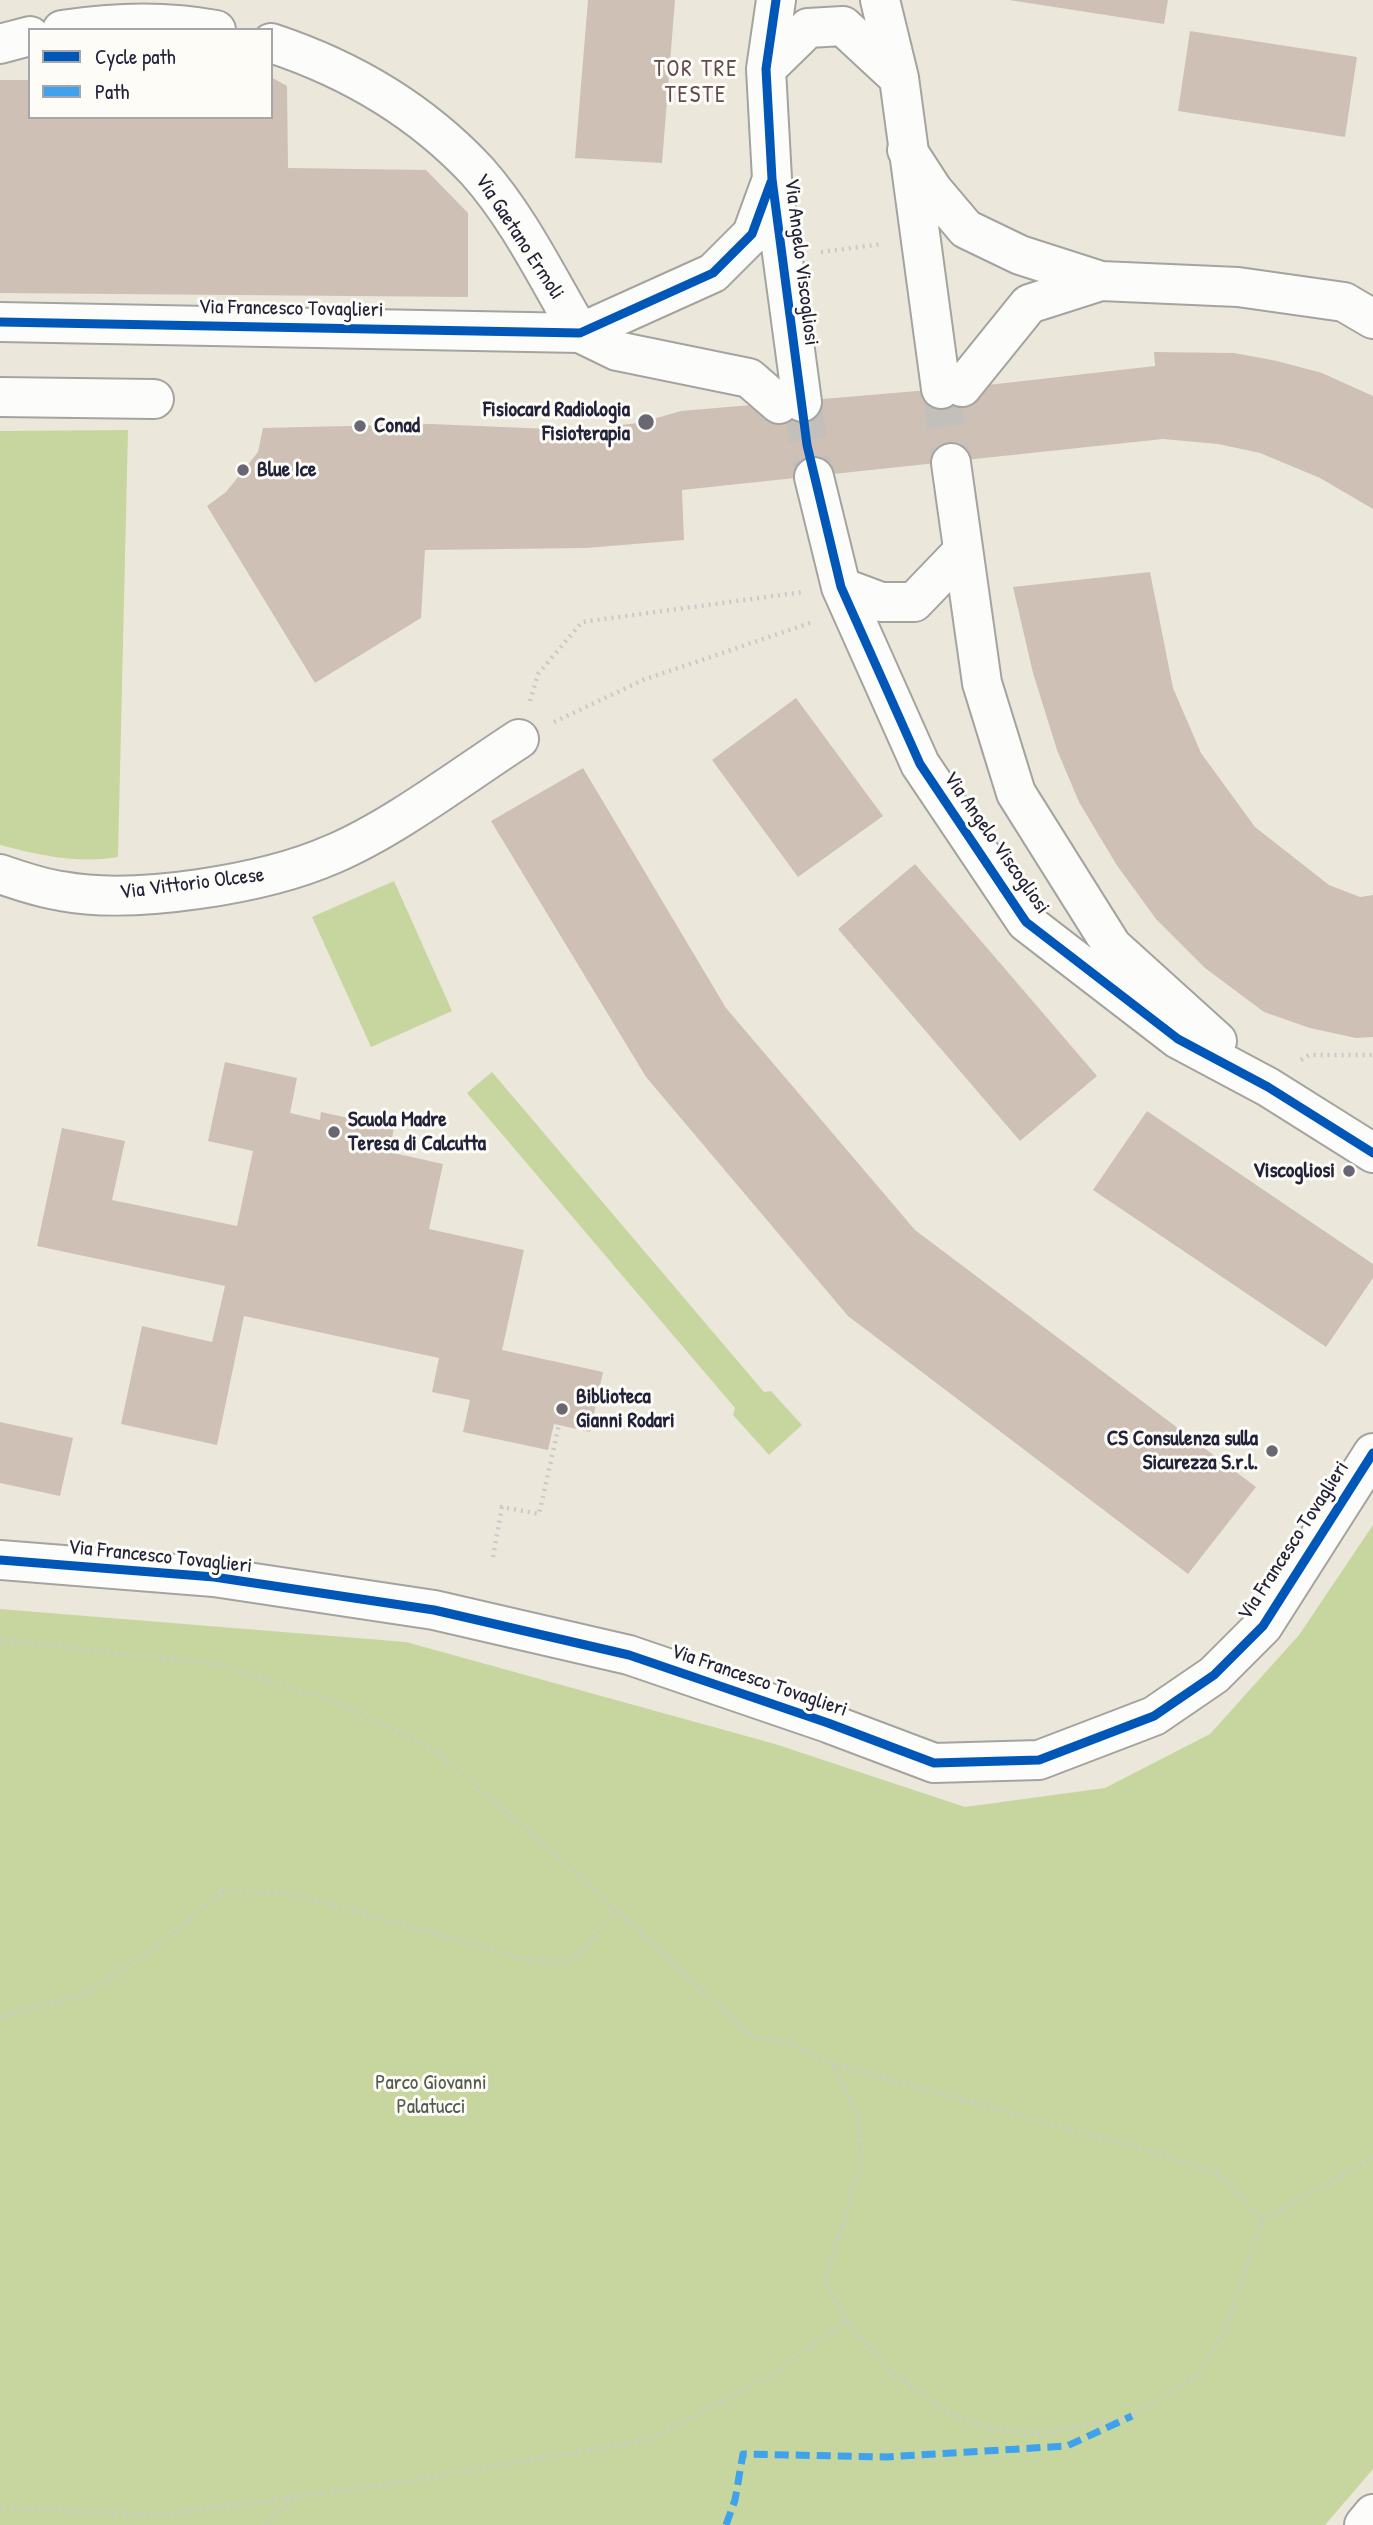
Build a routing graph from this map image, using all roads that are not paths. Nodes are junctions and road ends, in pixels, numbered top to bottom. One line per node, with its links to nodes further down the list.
1 (776, 0): 8 (street, Via Angelo Viscogliosi)
2 (880, 0): 9 (street)
3 (78, 28): 4 (street)
4 (204, 28)
5 (28, 37): 6 (street)
6 (0, 44)
7 (273, 44): 15 (street, Via Gaetano Ermoli)
8 (766, 69): 9 (street); 11 (street, Via Angelo Viscogliosi)
9 (899, 78): 10 (street)
10 (907, 150): 12 (street); 12 (street)
11 (772, 179): 15 (street); 15 (street, Via Angelo Viscogliosi)
12 (1101, 281): 13 (street)
13 (1373, 319)
14 (0, 322): 15 (street, Via Francesco Tovaglieri)
15 (580, 333)
16 (0, 397): 17 (street)
17 (154, 398)
18 (951, 463): 20 (street, Via Angelo Viscogliosi)
19 (814, 477): 21 (street, Via Angelo Viscogliosi)
20 (963, 551): 21 (street); 24 (street, Via Angelo Viscogliosi)
21 (846, 598): 24 (street, Via Angelo Viscogliosi)
22 (519, 739): 23 (street, Via Vittorio Olcese)
23 (0, 874)
24 (1268, 1087): 25 (street, Via Angelo Viscogliosi)
25 (1373, 1153)
26 (1373, 1453): 27 (street, Via Francesco Tovaglieri)
27 (0, 1560)
28 (1373, 2514): 29 (street)
29 (1364, 2525)

